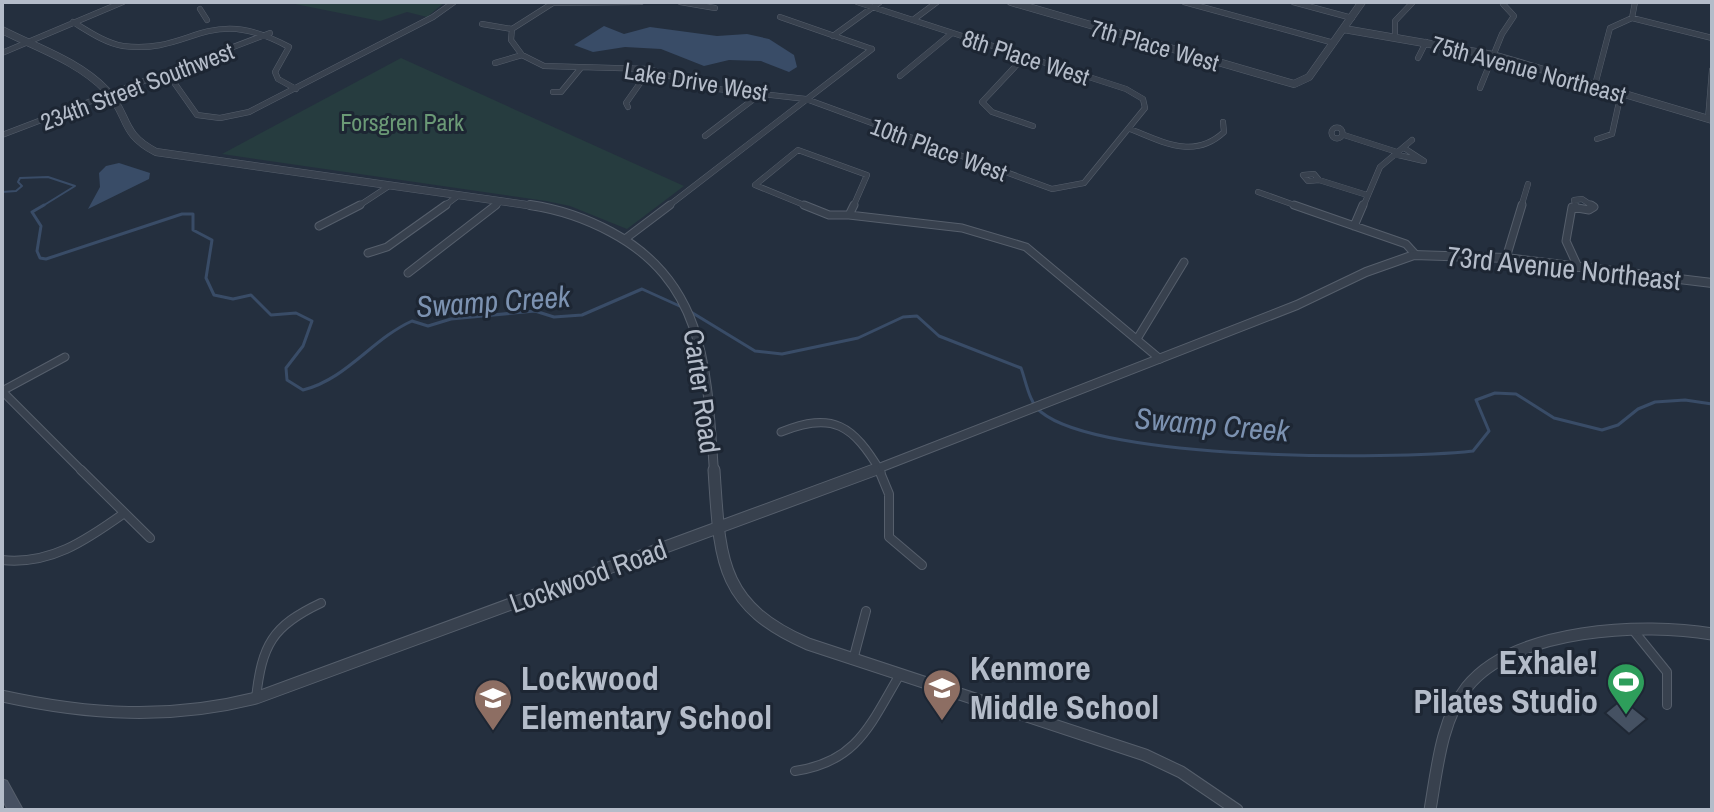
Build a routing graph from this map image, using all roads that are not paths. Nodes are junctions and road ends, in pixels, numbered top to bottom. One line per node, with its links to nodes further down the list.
1 (123, 2): 26 (street)
2 (454, 2): 54 (street)
3 (641, 2): 13 (street)
4 (680, 2): 17 (street)
5 (857, 2): 16 (street, 8th Place West)
6 (880, 2): 16 (street)
7 (937, 2): 24 (street)
8 (1011, 2): 40 (street, 7th Place West)
9 (1184, 2): 40 (street)
10 (1293, 2): 20 (street)
11 (1362, 2): 20 (street)
12 (1413, 2): 36 (street)
13 (553, 3): 29 (street)
14 (1632, 3): 21 (street)
15 (1503, 4): 43 (street)
16 (873, 7): 24 (street, 8th Place West); 35 (street)
17 (715, 8)
18 (200, 9): 23 (street)
19 (780, 17): 35 (street)
20 (1352, 18): 30 (street)
21 (1632, 18): 37 (street); 52 (street)
22 (219, 19): 23 (street)
23 (207, 20): 28 (street)
24 (913, 20): 33 (street, 8th Place West)
25 (246, 21): 32 (street)
26 (73, 22): 34 (street); 39 (street)
27 (482, 24): 29 (street)
28 (195, 25)
29 (512, 29): 42 (street)
30 (1344, 29): 36 (street, 75th Avenue Northeast); 40 (street)
31 (2, 30): 39 (street)
32 (270, 33): 50 (street, 234th Street Southwest); 54 (street)
33 (952, 33): 44 (street, 8th Place West); 51 (street)
34 (171, 34)
35 (833, 36): 59 (street)
36 (1395, 37): 38 (street, 75th Avenue Northeast)
37 (1712, 38)
38 (1426, 42): 43 (street, 75th Avenue Northeast); 45 (street)
39 (25, 43): 41 (street); 58 (street)
40 (1334, 43)
41 (2, 53)
42 (522, 55): 46 (street); 47 (street, Lake Drive West)
43 (1493, 55): 52 (street, 75th Avenue Northeast); 53 (street)
44 (1025, 56): 63 (street); 64 (street, 8th Place West)
45 (1418, 58)
46 (495, 63)
47 (580, 69): 48 (street, Lake Drive West); 55 (street)
48 (650, 69): 56 (street, Lake Drive West); 60 (street)
49 (1712, 70): 61 (street)
50 (168, 74): 54 (street); 58 (street, 234th Street Southwest)
51 (900, 76)
52 (1595, 85): 57 (street, 75th Avenue Northeast)
53 (1480, 88)
54 (296, 89)
55 (553, 92)
56 (763, 92): 59 (street, Lake Drive West); 67 (street)
57 (1621, 93): 61 (street, 75th Avenue Northeast); 68 (street)
58 (111, 95): 65 (street, 234th Street Southwest); 74 (street, Carter Road)
59 (806, 99): 64 (street, 10th Place West); 83 (street)
60 (628, 107)
61 (1710, 120)
62 (1223, 122): 64 (street)
63 (1033, 126)
64 (1130, 129)
65 (2, 135)
66 (1344, 135): 71 (street)
67 (705, 136)
68 (1597, 139)
69 (1412, 140): 70 (street)
70 (1404, 148): 71 (street); 71 (street)
71 (1395, 153): 77 (street)
72 (1319, 180): 77 (street)
73 (1528, 184): 86 (street)
74 (389, 186): 76 (street, Carter Road); 81 (street)
75 (1258, 192): 82 (street, 73rd Avenue Northeast)
76 (459, 195): 78 (street, Carter Road); 84 (street)
77 (1367, 195): 82 (street)
78 (501, 201): 83 (street, Carter Road); 89 (street)
79 (1576, 206): 88 (street)
80 (849, 215): 80 (street); 91 (street)
81 (319, 226)
82 (1354, 226): 85 (street, 73rd Avenue Northeast)
83 (625, 239): 98 (street, Carter Road)
84 (368, 253)
85 (1416, 255): 86 (street, 73rd Avenue Northeast); 93 (street, 73rd Avenue Northeast)
86 (1506, 258): 88 (street, 73rd Avenue Northeast)
87 (1184, 262): 91 (street)
88 (1578, 267): 90 (street, 73rd Avenue Northeast)
89 (408, 273)
90 (1712, 283)
91 (1137, 339): 93 (street)
92 (65, 357): 94 (street)
93 (1160, 359): 96 (street, Lockwood Road)
94 (2, 391): 97 (street)
95 (781, 432): 96 (street)
96 (879, 468): 98 (street, Lockwood Road); 101 (street)
97 (123, 514): 99 (street); 100 (street)
98 (717, 529): 106 (street, Carter Road); 109 (street, Lockwood Road)
99 (150, 538)
100 (6, 561)
101 (922, 565)
102 (321, 603): 109 (street)
103 (866, 611): 106 (street)
104 (1630, 627): 105 (street); 110 (street); 115 (street)
105 (1712, 634)
106 (853, 660): 107 (street, Carter Road)
107 (899, 676): 111 (street); 114 (street, Carter Road)
108 (2, 696): 109 (street, Lockwood Road)
109 (256, 698)
110 (1667, 705)
111 (795, 771)
112 (3, 789): 113 (main road)
113 (16, 810)
114 (1237, 810)
115 (1430, 810)

